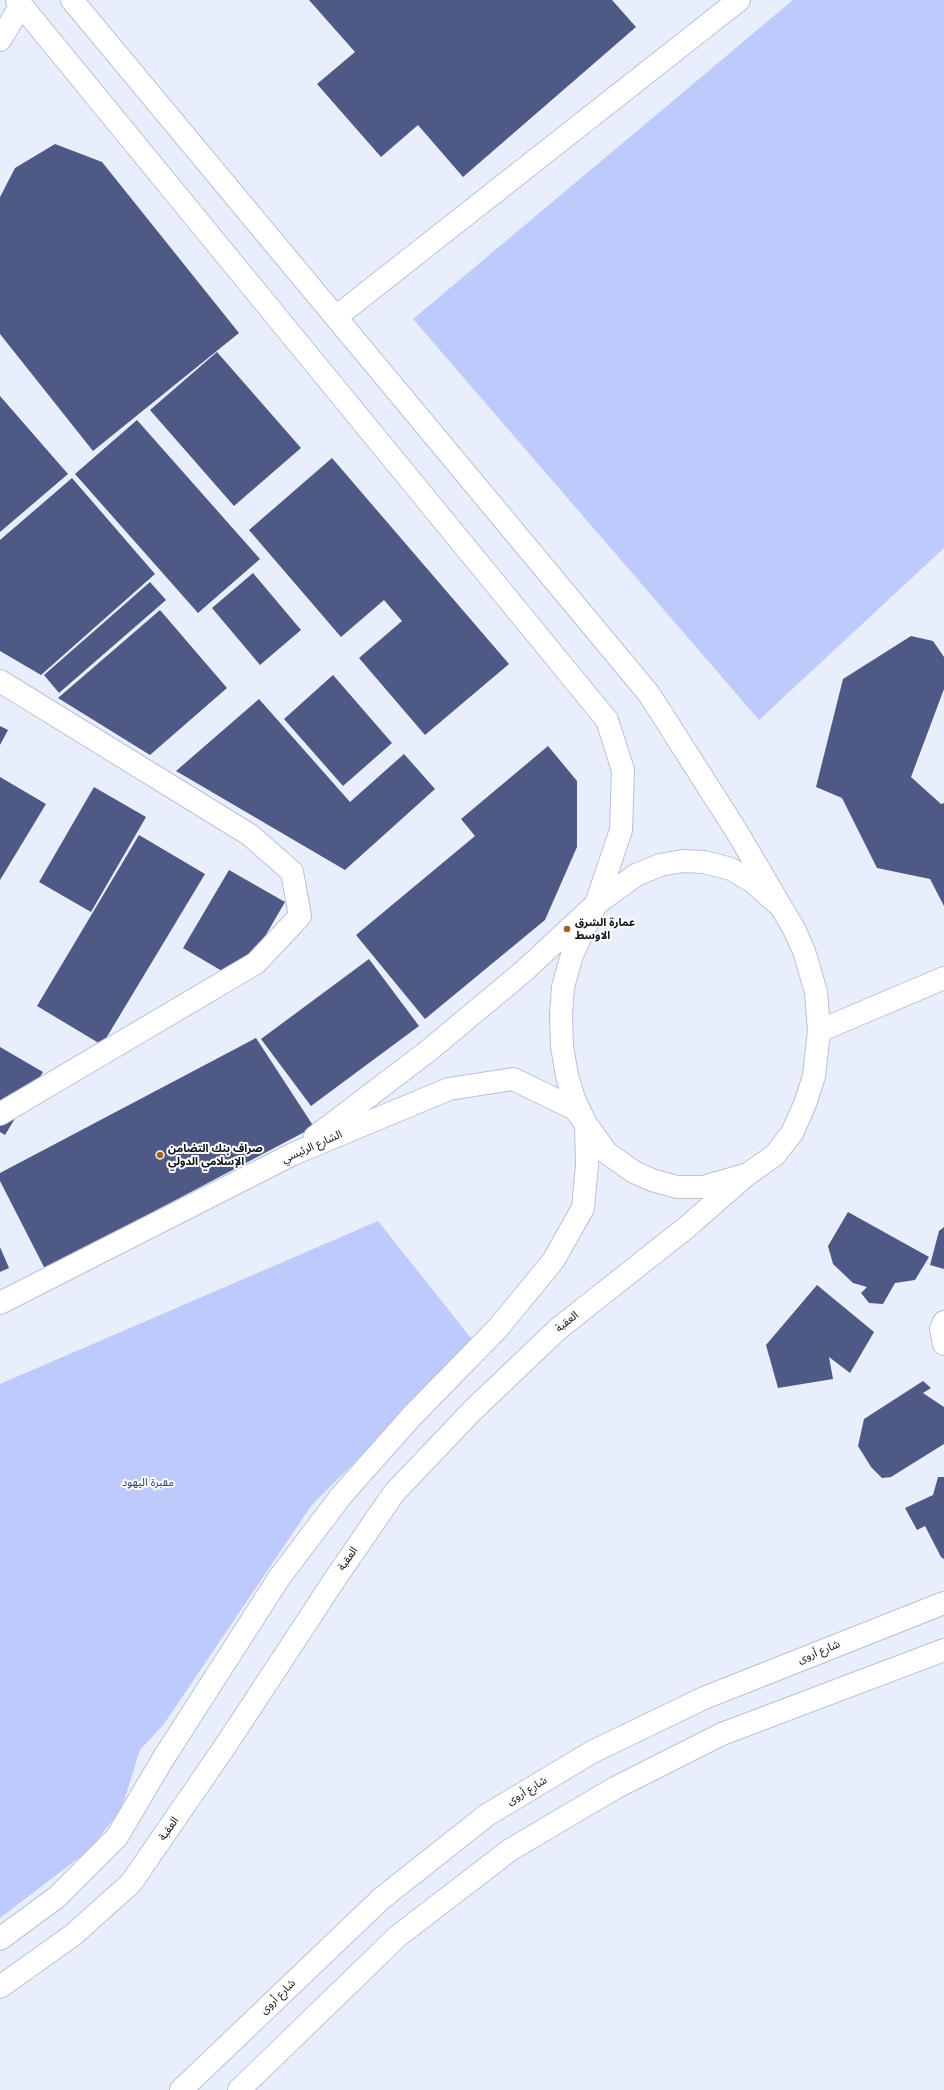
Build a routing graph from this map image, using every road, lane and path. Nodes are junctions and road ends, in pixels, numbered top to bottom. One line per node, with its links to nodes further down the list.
1 (72, 0): 5 (main road)
2 (739, 0): 5 (main road)
3 (21, 2): 4 (main road); 7 (main road)
4 (0, 40)
5 (336, 317): 8 (main road)
6 (0, 681): 11 (main road)
7 (596, 904): 8 (main road); 12 (main road); 13 (main road)
8 (779, 905): 10 (main road)
9 (944, 978): 10 (main road)
10 (819, 1030): 14 (main road)
11 (0, 1114)
12 (586, 1124): 13 (main road, الشارع الرئيسي); 14 (main road); 20 (main road)
13 (293, 1154): 15 (main road, الشارع الرئيسي)
14 (748, 1174): 21 (main road, العقبة)
15 (0, 1303)
16 (944, 1322): 17 (main road)
17 (944, 1344)
18 (944, 1603): 22 (main road, شارع أروى)
19 (944, 1650): 23 (main road)
20 (0, 1939)
21 (0, 1987)
22 (181, 2090)
23 (239, 2090)

